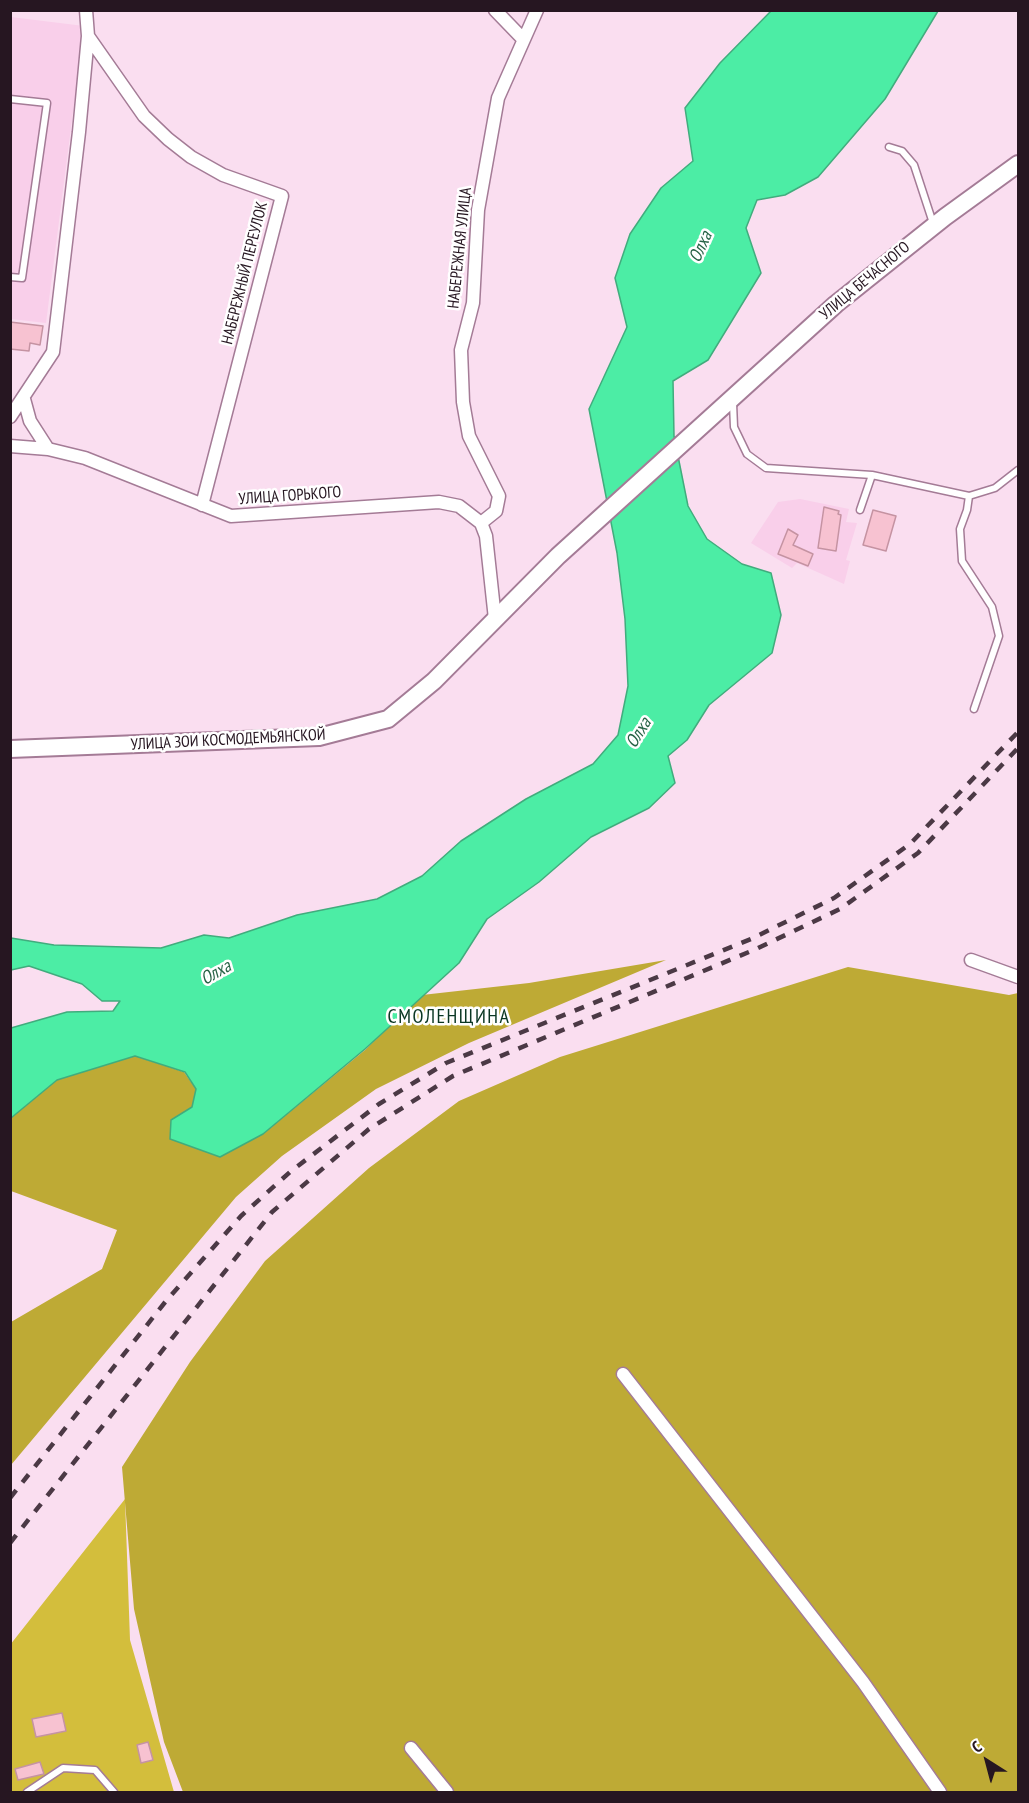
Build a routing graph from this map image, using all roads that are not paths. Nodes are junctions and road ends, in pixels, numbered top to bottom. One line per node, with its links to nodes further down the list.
1 (86, 10): 4 (street)
2 (495, 10): 5 (street)
3 (537, 10): 5 (street, НАБЕРЕЖНАЯ УЛИЦА)
4 (88, 36): 12 (street); 19 (street, НАБЕРЕЖНЫЙ ПЕРЕУЛОК)
5 (523, 39): 21 (street, НАБЕРЕЖНАЯ УЛИЦА)
6 (10, 99): 10 (lane)
7 (889, 147): 9 (lane)
8 (1017, 168): 9 (main road, УЛИЦА БЕЧАСНОГО)
9 (933, 226): 11 (main road, УЛИЦА БЕЧАСНОГО)
10 (10, 277)
11 (732, 396): 17 (lane); 22 (main road, УЛИЦА БЕЧАСНОГО)
12 (24, 399): 13 (street); 15 (street)
13 (10, 417)
14 (10, 446): 15 (street, УЛИЦА ГОРЬКОГО)
15 (48, 449): 19 (street, УЛИЦА ГОРЬКОГО)
16 (1018, 470): 18 (lane)
17 (872, 475): 18 (lane); 20 (lane)
18 (969, 496): 24 (lane)
19 (202, 505): 21 (street, УЛИЦА ГОРЬКОГО)
20 (860, 510)
21 (481, 523): 23 (street)
22 (558, 556): 23 (main road, УЛИЦА ЗОИ КОСМОДЕМЬЯНСКОЙ)
23 (495, 619): 25 (main road, УЛИЦА ЗОИ КОСМОДЕМЬЯНСКОЙ)
24 (974, 709)
25 (10, 749)
26 (971, 960): 27 (street)
27 (1018, 977)
28 (623, 1374): 33 (street)
29 (411, 1748): 32 (street)
30 (27, 1792): 31 (lane)
31 (114, 1792)
32 (447, 1792)
33 (940, 1792)

